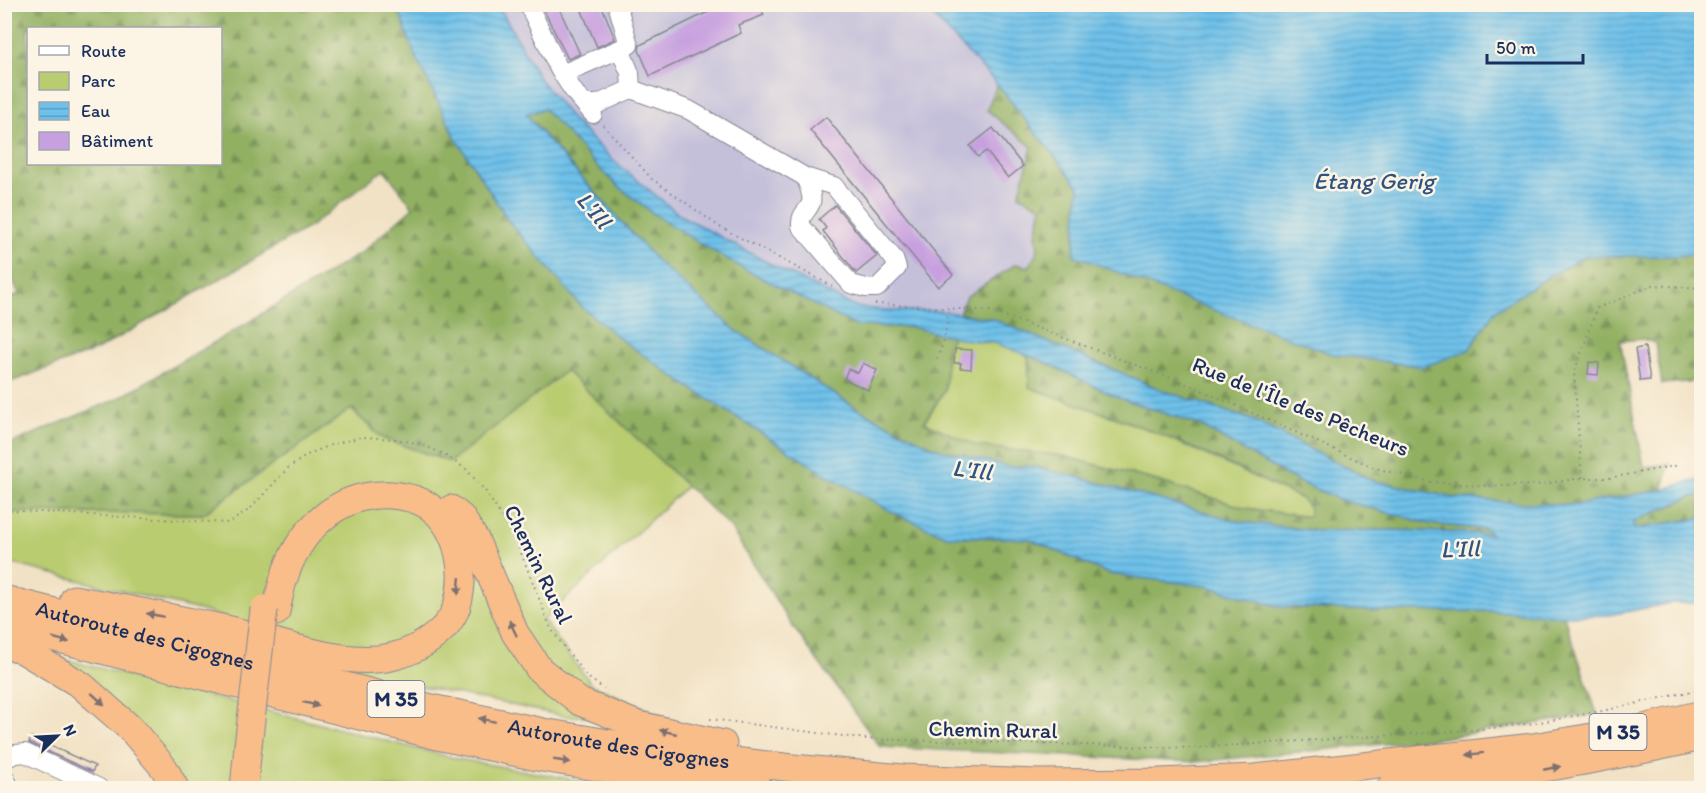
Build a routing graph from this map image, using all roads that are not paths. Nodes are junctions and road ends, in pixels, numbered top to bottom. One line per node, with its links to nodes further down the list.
1 (528, 4): 4 (street)
2 (617, 4): 3 (street)
3 (620, 50): 4 (street); 5 (street)
4 (562, 74): 5 (street)
5 (631, 89): 6 (street)
6 (805, 177): 6 (street)
7 (4, 598): 8 (highway, one-way to 7); 15 (highway, Autoroute des Cigognes / M 35, one-way to 7)
8 (270, 611): 13 (highway, bridge); 15 (highway, one-way to 8)
9 (4, 625): 17 (highway, Autoroute des Cigognes / M 35, one-way to 17)
10 (4, 644): 20 (highway, one-way to 20)
11 (1701, 714): 15 (highway, Autoroute des Cigognes / M 35, one-way to 15)
12 (1701, 737): 24 (highway, M 35, one-way to 12)
13 (254, 747): 21 (highway); 22 (highway)
14 (4, 759): 19 (street)
15 (793, 768)
16 (4, 776): 18 (street)
17 (724, 787): 23 (highway, Autoroute des Cigognes / M 35)
18 (10, 789)
19 (99, 789)
20 (175, 789)
21 (244, 789)
22 (256, 789)
23 (758, 789)
24 (1390, 789)

